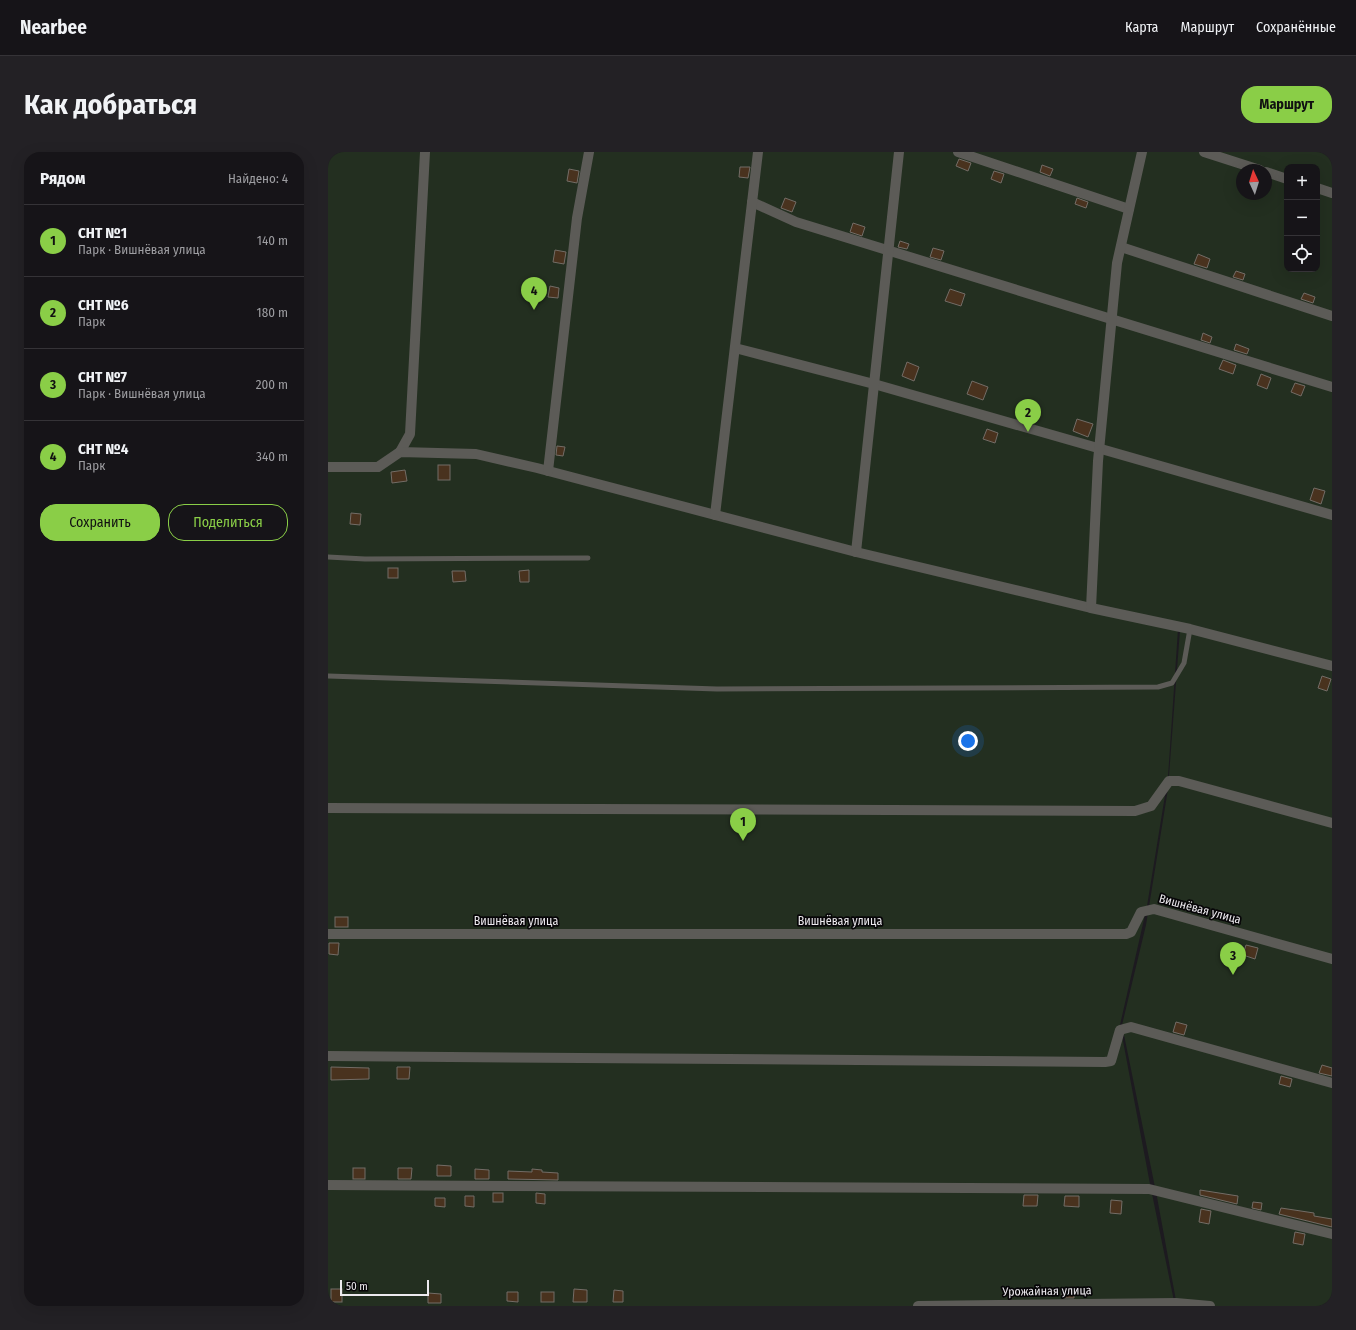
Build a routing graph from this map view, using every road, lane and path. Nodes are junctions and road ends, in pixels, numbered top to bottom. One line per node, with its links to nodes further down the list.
1 (425, 152): 23 (street)
2 (590, 152): 25 (street)
3 (758, 152): 13 (street)
4 (899, 152): 16 (street)
5 (958, 152): 14 (street)
6 (1142, 152): 14 (street)
7 (1204, 152): 8 (street)
8 (1241, 164)
9 (1272, 174): 10 (street)
10 (1284, 178)
11 (1320, 189): 12 (street)
12 (1332, 193)
13 (752, 202): 16 (street); 19 (street)
14 (1129, 210): 15 (street)
15 (1120, 247): 17 (street); 18 (street)
16 (888, 250): 18 (street); 20 (street)
17 (1332, 316)
18 (1112, 320): 21 (street); 22 (street)
19 (735, 348): 20 (street); 26 (street)
20 (874, 384): 22 (street); 28 (street)
21 (1332, 387)
22 (1099, 448): 27 (street); 31 (street)
23 (400, 452): 24 (street); 25 (street)
24 (328, 467)
25 (548, 471): 26 (street)
26 (715, 515): 28 (street)
27 (1332, 515)
28 (856, 552): 31 (street)
29 (328, 557): 30 (lane)
30 (588, 558)
31 (1090, 608): 32 (street)
32 (1190, 629): 33 (street); 34 (lane)
33 (1332, 666)
34 (328, 676)
35 (328, 808): 36 (street)
36 (1332, 823)
37 (328, 934): 38 (street, Вишнёвая улица)
38 (1332, 959)
39 (328, 1056): 40 (street)
40 (1332, 1083)
41 (328, 1185): 42 (street)
42 (1332, 1234)
43 (918, 1306): 44 (street, Урожайная улица)
44 (1210, 1306)

